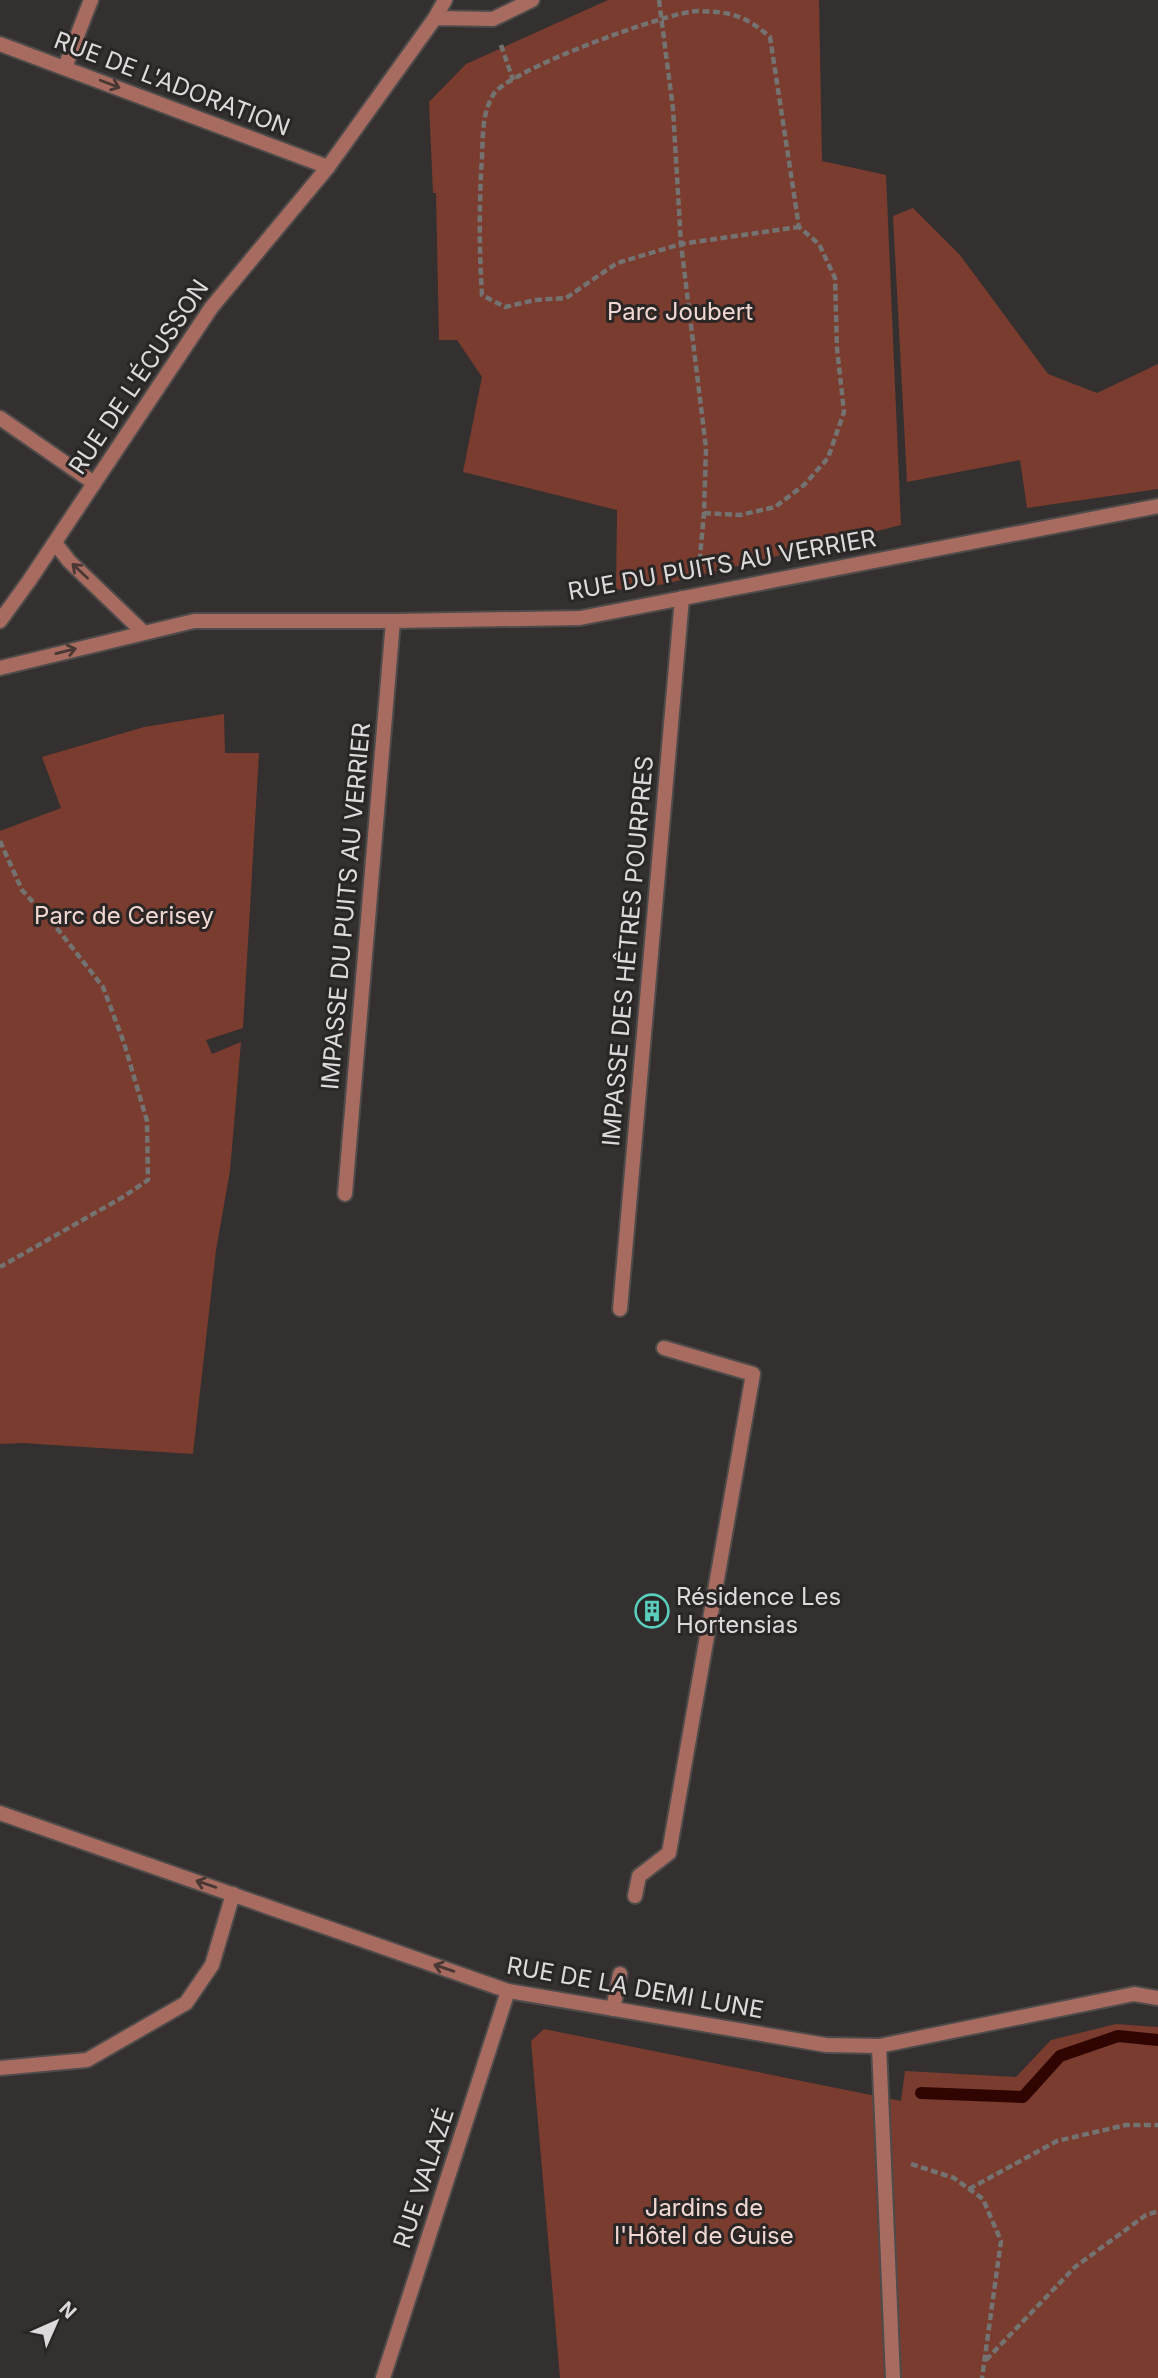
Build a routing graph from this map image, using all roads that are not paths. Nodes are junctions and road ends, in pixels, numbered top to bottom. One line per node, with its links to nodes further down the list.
1 (91, 0): 6 (street)
2 (445, 0): 4 (street, RUE DE L'ÉCUSSON)
3 (532, 0): 4 (street)
4 (435, 18): 7 (street, RUE DE L'ÉCUSSON)
5 (0, 44): 6 (street, RUE DE L'ADORATION)
6 (65, 67): 7 (street, RUE DE L'ADORATION, one-way to 7)
7 (328, 167): 9 (street, RUE DE L'ÉCUSSON)
8 (0, 418): 9 (street)
9 (94, 483): 11 (street, RUE DE L'ÉCUSSON)
10 (1158, 506): 12 (street, RUE DU PUITS AU VERRIER)
11 (55, 543): 13 (street, RUE DE L'ÉCUSSON); 15 (street, one-way to 11)
12 (689, 597): 14 (street, RUE DU PUITS AU VERRIER); 18 (street, IMPASSE DES HÊTRES POURPRES)
13 (0, 621)
14 (393, 621): 15 (street, RUE DU PUITS AU VERRIER); 17 (street, IMPASSE DU PUITS AU VERRIER)
15 (143, 632): 16 (street, RUE DU PUITS AU VERRIER, one-way to 15)
16 (0, 668)
17 (345, 1194)
18 (620, 1309)
19 (664, 1348): 22 (street)
20 (0, 1813): 21 (street, RUE DE LA DEMI LUNE, one-way to 20)
21 (233, 1894): 24 (street, RUE DE LA DEMI LUNE, one-way to 21); 28 (street)
22 (635, 1896)
23 (620, 1974): 26 (street)
24 (508, 1991): 26 (street, RUE DE LA DEMI LUNE); 29 (street, RUE VALAZÉ)
25 (1158, 1998): 27 (street, RUE DE LA DEMI LUNE)
26 (612, 2008): 27 (street, RUE DE LA DEMI LUNE)
27 (879, 2046): 30 (street)
28 (0, 2068)
29 (383, 2378)
30 (893, 2378)

